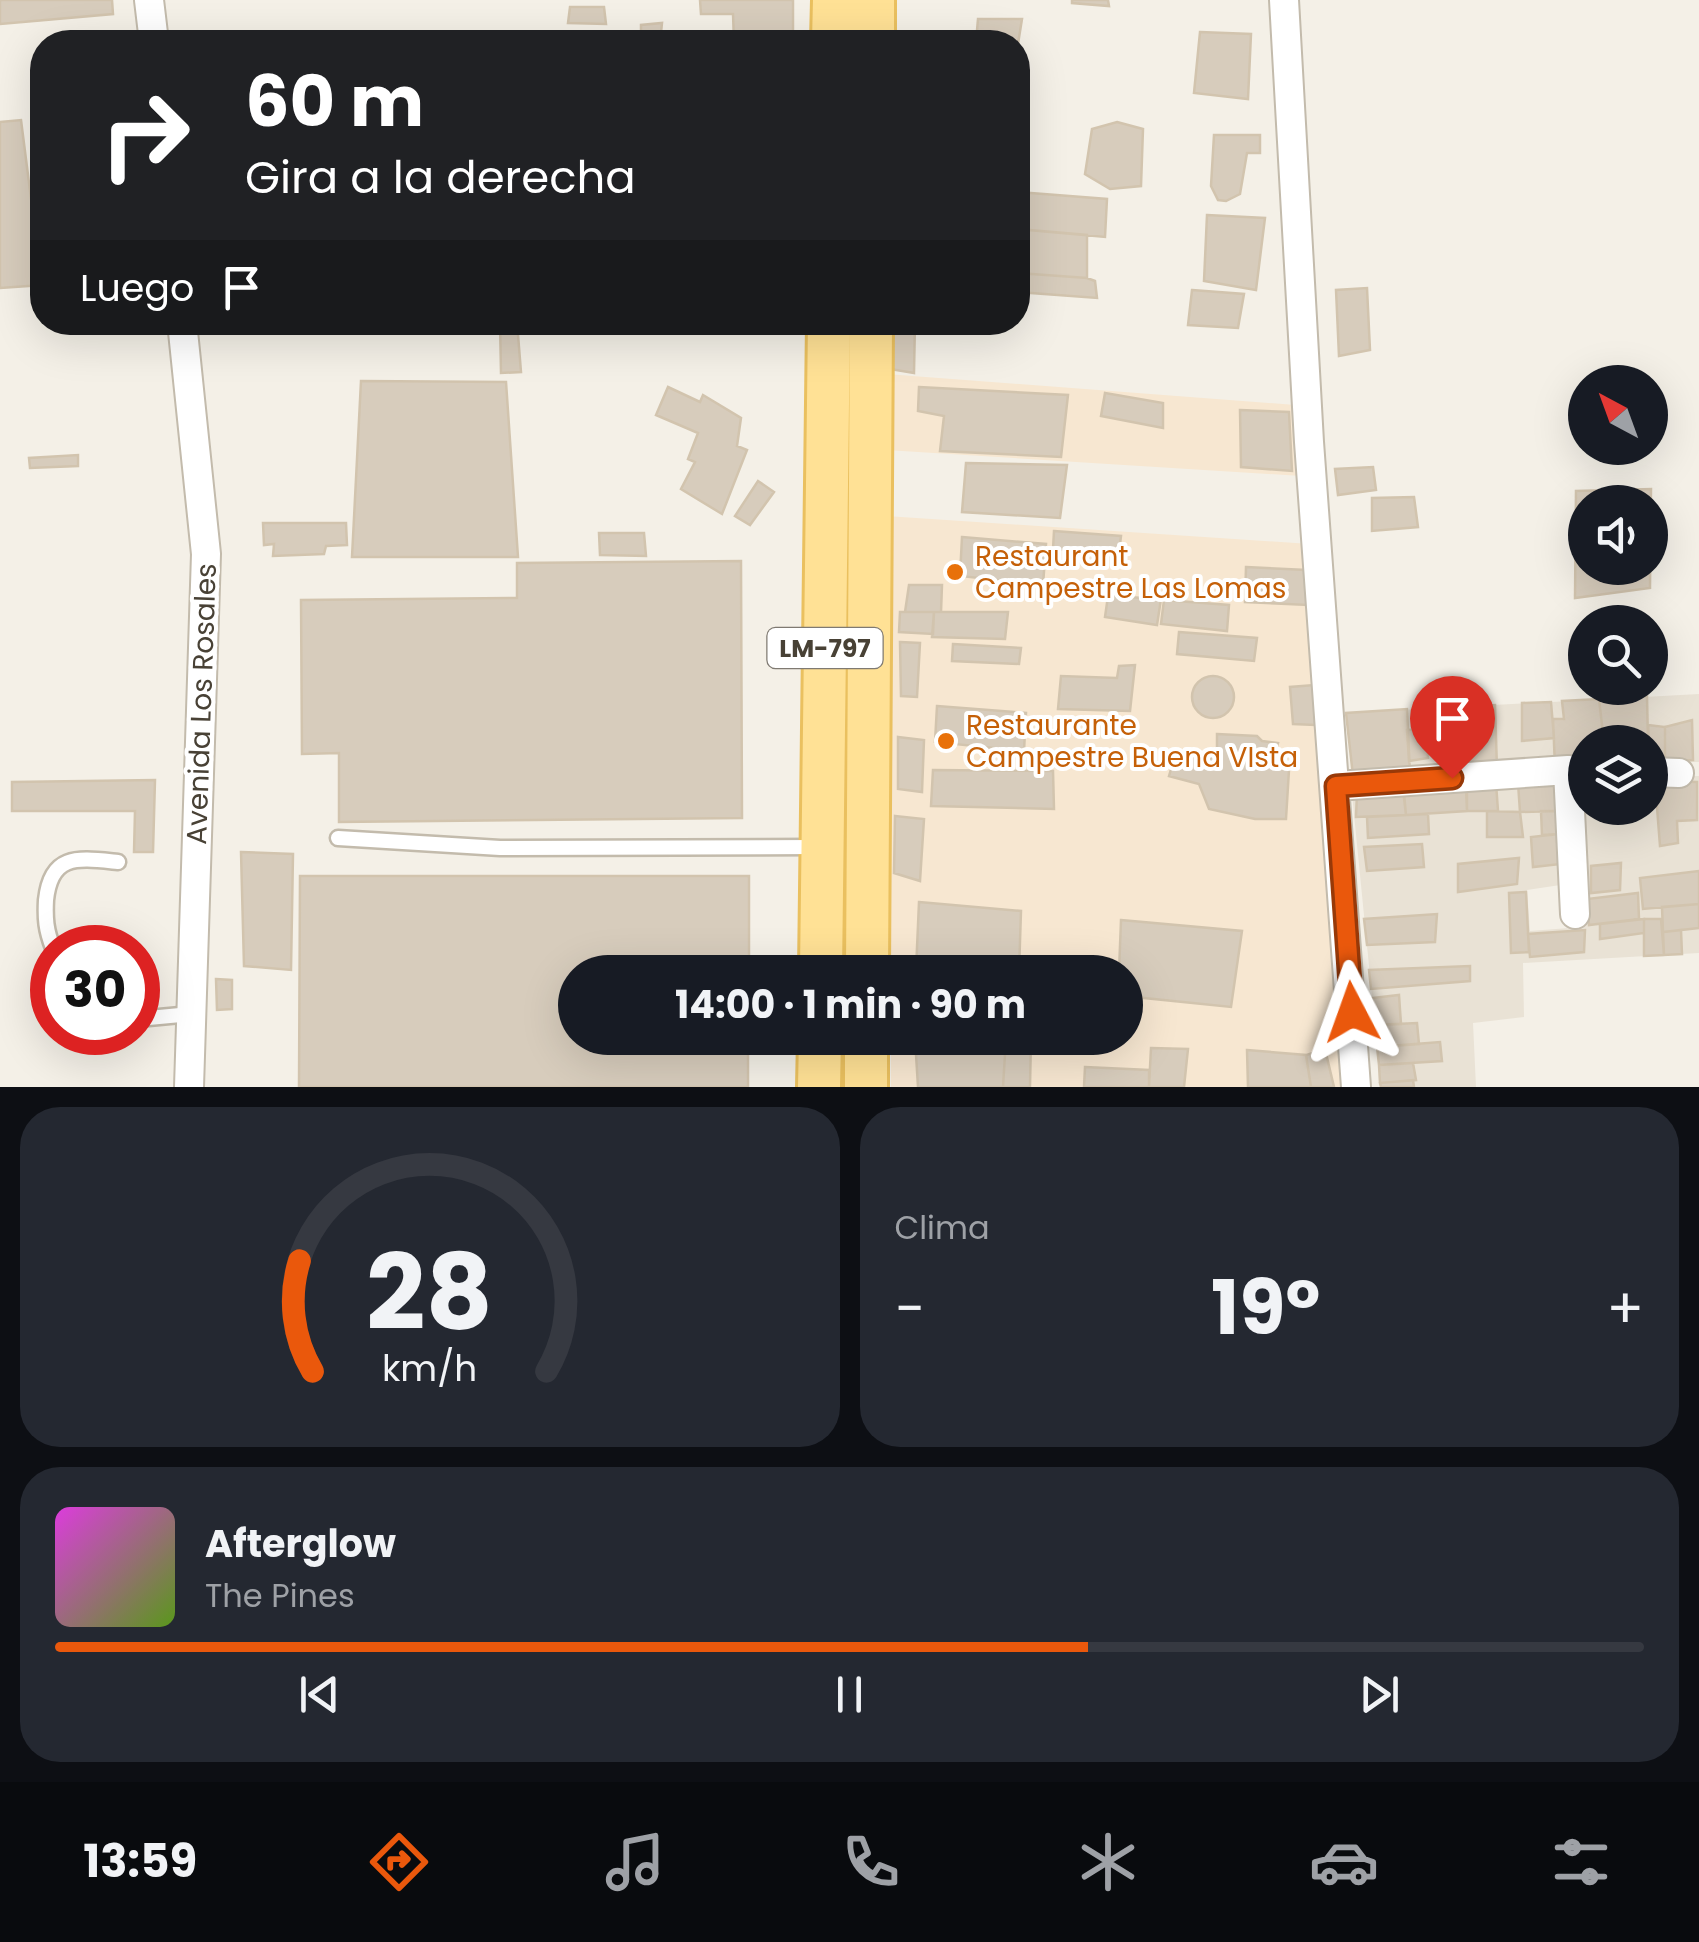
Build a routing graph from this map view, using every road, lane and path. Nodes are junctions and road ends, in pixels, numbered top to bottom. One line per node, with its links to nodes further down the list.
1 (150, 0): 5 (street)
2 (834, 0): 6 (main road)
3 (874, 0): 7 (main road)
4 (1284, 0): 14 (street)
5 (153, 30)
6 (833, 30)
7 (873, 30)
8 (183, 335): 23 (street, Avenida Los Rosales)
9 (828, 335): 17 (main road, LM-797)
10 (871, 335): 22 (main road, LM-797)
11 (1568, 772): 14 (street)
12 (1668, 772): 13 (street)
13 (1680, 772)
14 (1336, 786): 30 (street)
15 (1576, 825): 19 (street)
16 (338, 838): 17 (lane)
17 (822, 847): 21 (main road, LM-797)
18 (118, 862): 20 (lane)
19 (1575, 914)
20 (44, 925)
21 (821, 955)
22 (867, 955)
23 (191, 1014): 24 (lane); 27 (street, Avenida Los Rosales)
24 (160, 1017)
25 (820, 1055): 28 (main road)
26 (866, 1055): 29 (main road)
27 (188, 1087)
28 (819, 1087)
29 (866, 1087)
30 (1356, 1087)

